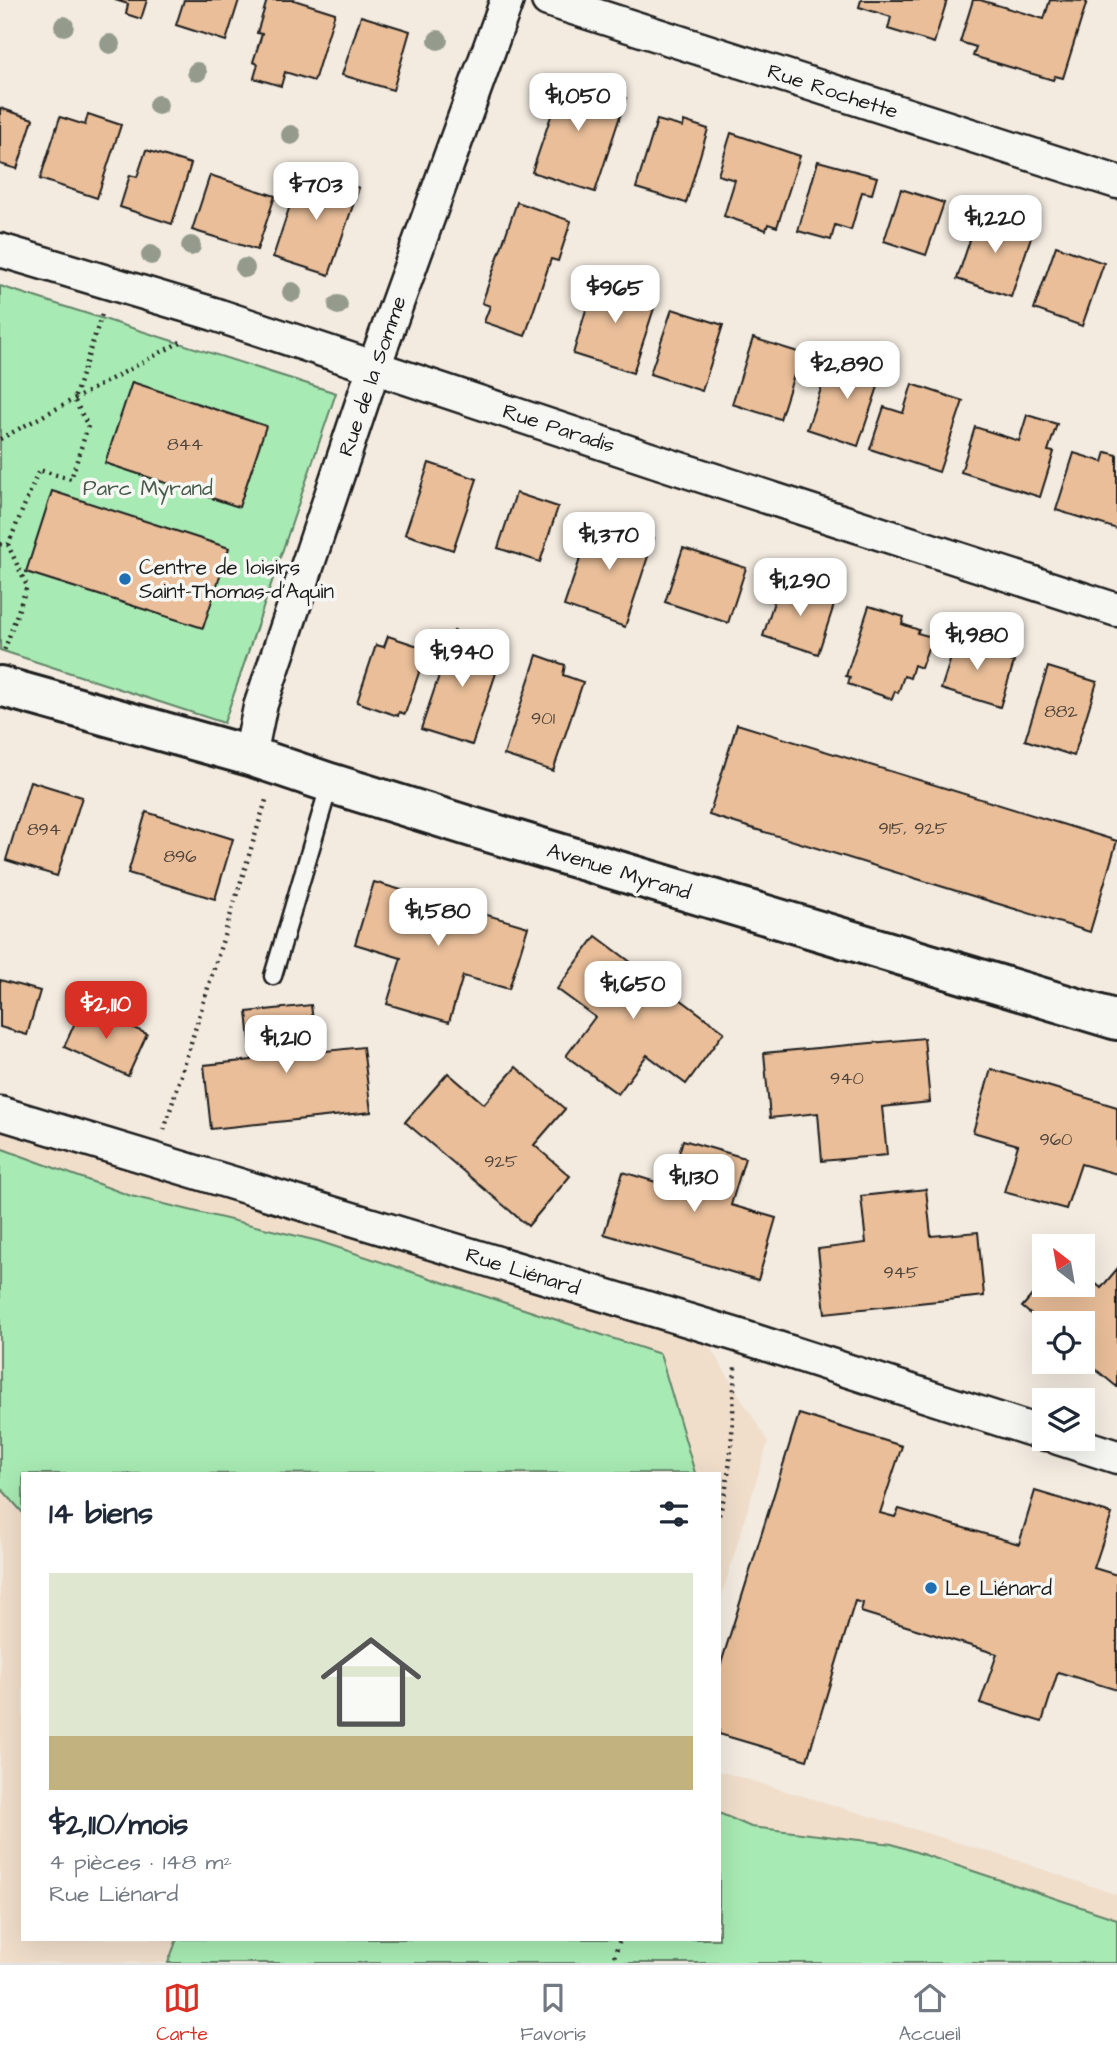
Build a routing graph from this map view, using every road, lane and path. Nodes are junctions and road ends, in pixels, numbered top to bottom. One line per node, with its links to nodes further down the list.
1 (507, 0): 7 (street, Rue de la Somme)
2 (548, 0): 3 (street, Rue Rochette)
3 (1117, 183)
4 (0, 250): 5 (street, Rue Paradis)
5 (112, 284): 6 (street, Rue Paradis); 8 (path)
6 (214, 314): 7 (street, Rue Paradis); 8 (path)
7 (374, 367): 12 (street, Rue Paradis); 15 (street, Rue de la Somme)
8 (74, 399): 9 (path); 11 (path)
9 (0, 439)
10 (0, 544): 11 (path)
11 (8, 545): 13 (path)
12 (1117, 610)
13 (0, 660)
14 (0, 686): 15 (street, Avenue Myrand)
15 (250, 756): 16 (street, Avenue Myrand); 20 (path)
16 (330, 783): 17 (lane); 18 (street, Avenue Myrand)
17 (273, 976)
18 (1117, 1020)
19 (0, 1113): 20 (street, Rue Liénard)
20 (153, 1160): 21 (street, Rue Liénard)
21 (737, 1335): 22 (street, Rue Liénard); 25 (path)
22 (1032, 1430)
23 (1095, 1450): 24 (street)
24 (1117, 1457)
25 (721, 1509)
26 (619, 1941): 27 (path)
27 (612, 1963)

